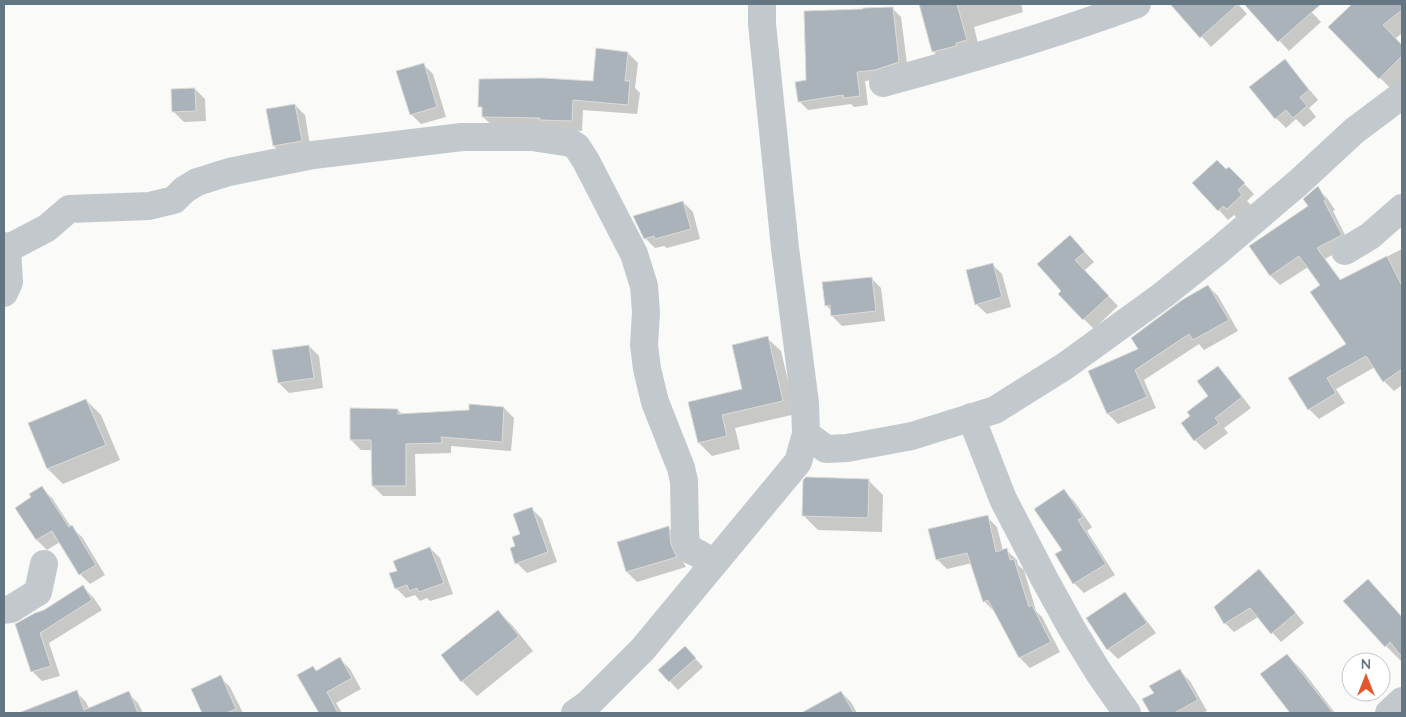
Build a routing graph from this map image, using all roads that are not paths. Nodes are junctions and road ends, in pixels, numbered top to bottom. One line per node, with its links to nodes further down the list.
1 (762, 4): 10 (street)
2 (1136, 4): 3 (street)
3 (883, 83)
4 (1402, 95): 9 (street)
5 (1402, 208): 7 (street)
6 (5, 248): 8 (street); 11 (street)
7 (1345, 251)
8 (4, 293)
9 (971, 417): 10 (street); 16 (street)
10 (806, 434): 11 (street)
11 (714, 562): 15 (street)
12 (44, 564): 13 (street)
13 (4, 610)
14 (1402, 701): 17 (street)
15 (575, 713)
16 (1127, 713)
17 (1389, 713)

